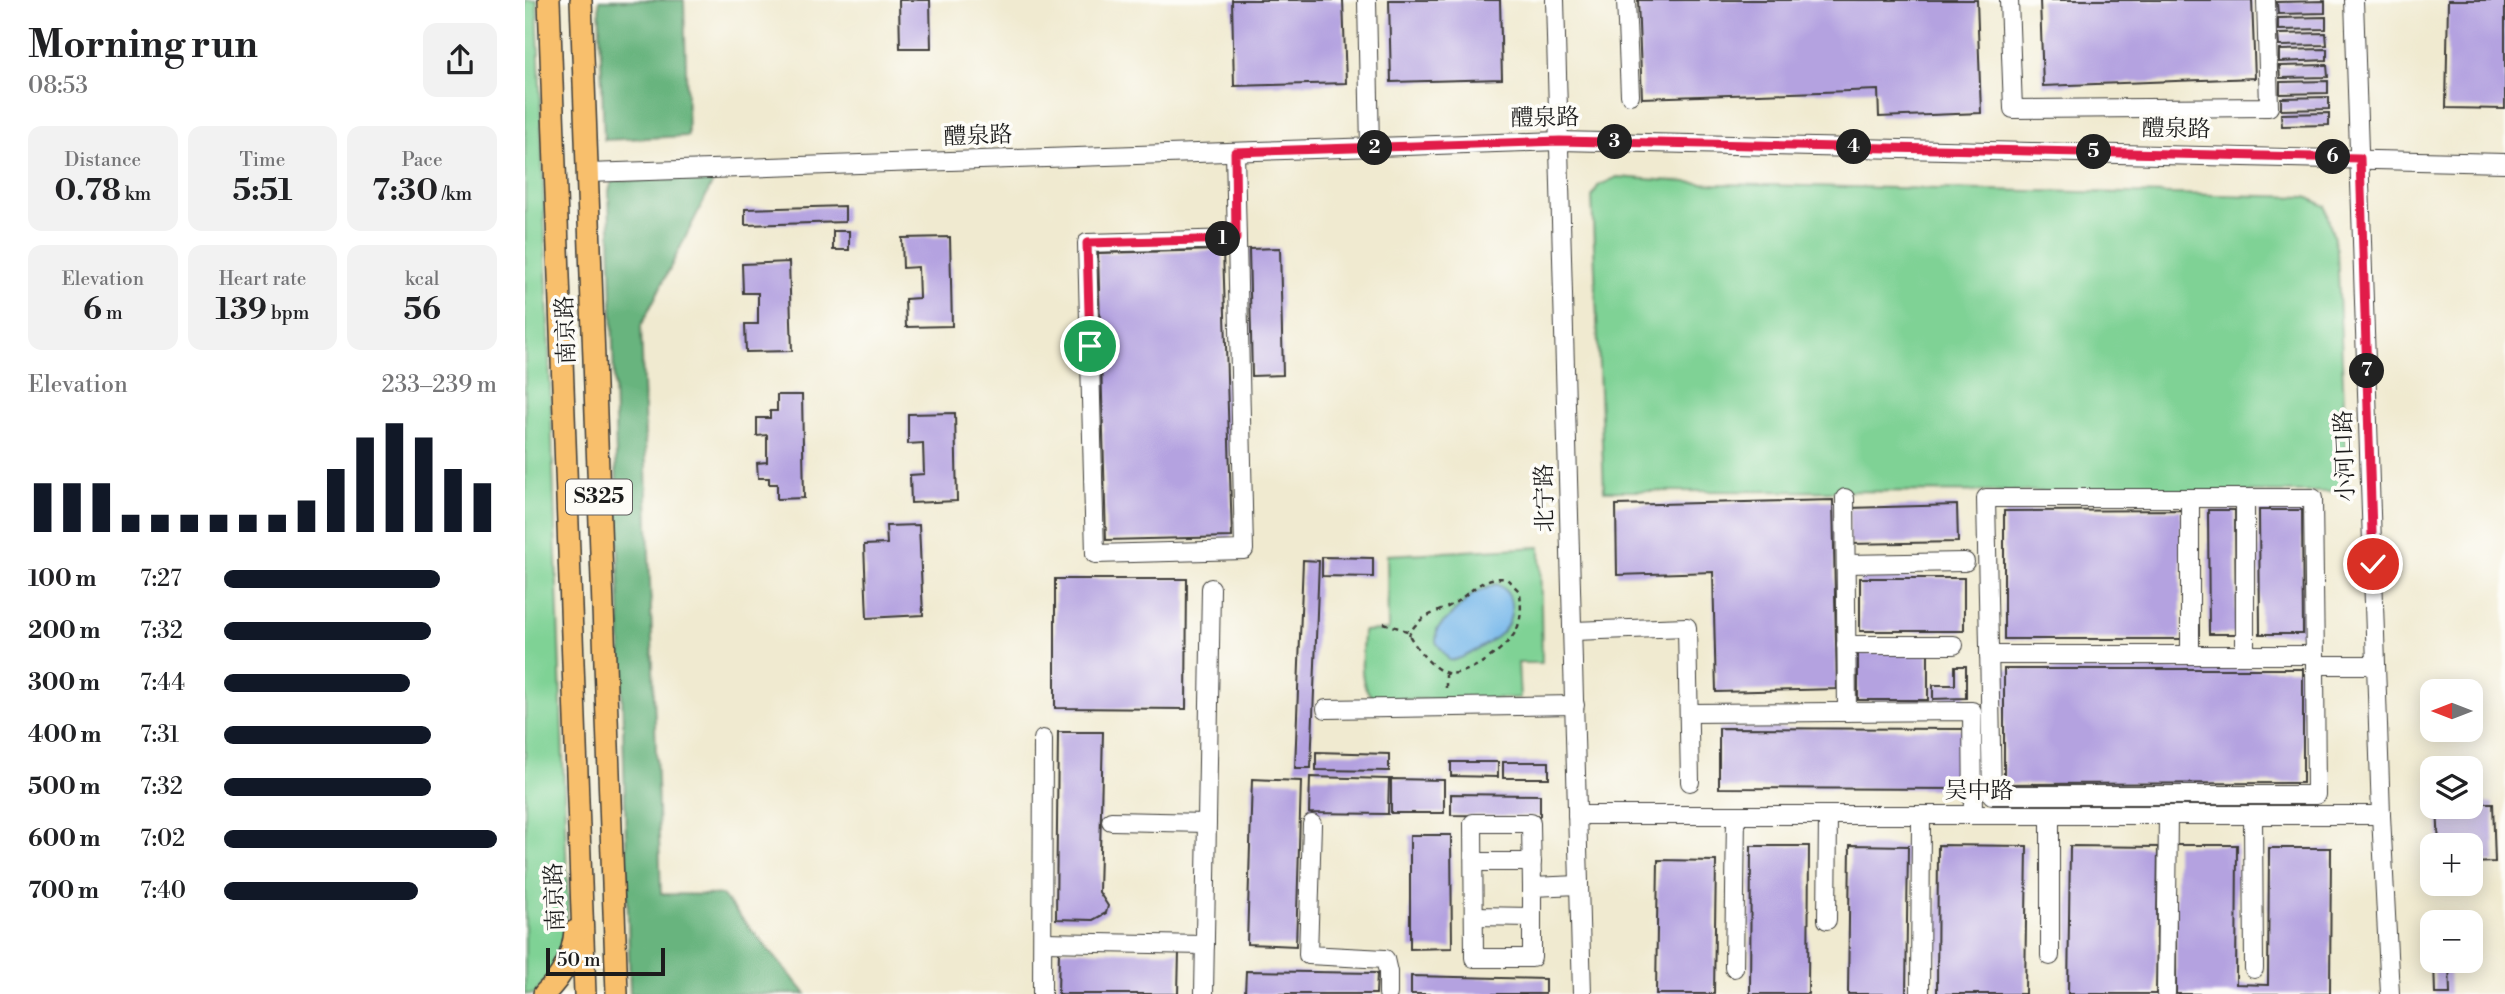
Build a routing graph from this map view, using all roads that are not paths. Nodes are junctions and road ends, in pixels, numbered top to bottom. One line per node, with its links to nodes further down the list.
1 (549, 0): 51 (main road, 南京路 / S325)
2 (581, 0): 15 (main road, 南京路 / S325)
3 (1367, 0): 11 (street)
4 (1555, 0): 10 (street, 北宁路)
5 (1626, 0): 9 (street)
6 (2009, 0): 7 (street)
7 (2266, 0)
8 (2354, 0): 13 (street, 小河口路)
9 (1630, 95)
10 (1560, 141): 11 (street, 醴泉路); 13 (street, 醴泉路); 23 (street, 北宁路)
11 (1370, 148): 12 (street, 醴泉路)
12 (1235, 152): 15 (street, 醴泉路); 16 (street)
13 (2360, 158): 14 (street, 醴泉路); 30 (street, 小河口路)
14 (2505, 163)
15 (587, 173): 64 (main road, 南京路 / S325)
16 (1236, 239): 16 (street)
17 (1846, 498): 21 (street)
18 (2190, 498): 19 (street); 26 (street); 27 (street)
19 (2245, 498): 28 (street); 29 (street)
20 (1965, 562): 21 (street)
21 (1846, 564): 24 (street)
22 (1211, 588): 47 (street)
23 (1573, 631): 31 (street, 北宁路); 34 (street)
24 (1846, 645): 25 (street); 33 (street)
25 (1954, 645)
26 (1989, 655): 27 (street); 29 (street)
27 (2190, 655): 28 (street)
28 (2245, 655): 29 (street)
29 (2315, 660): 30 (street)
30 (2376, 665): 45 (street, 小河口路)
31 (1575, 705): 32 (street); 37 (street, 北宁路)
32 (1326, 709)
33 (1847, 712): 34 (street); 41 (street)
34 (1689, 713): 36 (street)
35 (1043, 738): 57 (street)
36 (1690, 782)
37 (1577, 815): 38 (street, 吴中路); 52 (street, 北宁路)
38 (1736, 815): 39 (street, 吴中路); 60 (street)
39 (1828, 815): 40 (street, 吴中路); 56 (street)
40 (1921, 815): 41 (street, 吴中路); 69 (street)
41 (1973, 815): 42 (street, 吴中路)
42 (2050, 815): 43 (street, 吴中路); 59 (street)
43 (2168, 816): 44 (street, 吴中路); 70 (street)
44 (2253, 816): 45 (street, 吴中路); 61 (street)
45 (2381, 816): 71 (street, 小河口路)
46 (1111, 821): 47 (street)
47 (1207, 822): 58 (street)
48 (1312, 824): 67 (street)
49 (1474, 862): 50 (street); 50 (street); 54 (street)
50 (1532, 862): 53 (street)
51 (581, 874): 62 (main road); 63 (main road, 南京路 / S325)
52 (1579, 885): 53 (street); 68 (street, 北宁路)
53 (1532, 887): 55 (street)
54 (1474, 916): 55 (street); 55 (street)
55 (1532, 916)
56 (1827, 920)
57 (1042, 942): 58 (street); 65 (street)
58 (1205, 945): 66 (street)
59 (2050, 956)
60 (1734, 968)
61 (2254, 969)
62 (544, 994)
63 (585, 994)
64 (617, 994)
65 (1042, 994)
66 (1204, 994)
67 (1388, 994)
68 (1582, 994)
69 (1920, 994)
70 (2166, 994)
71 (2390, 994)

